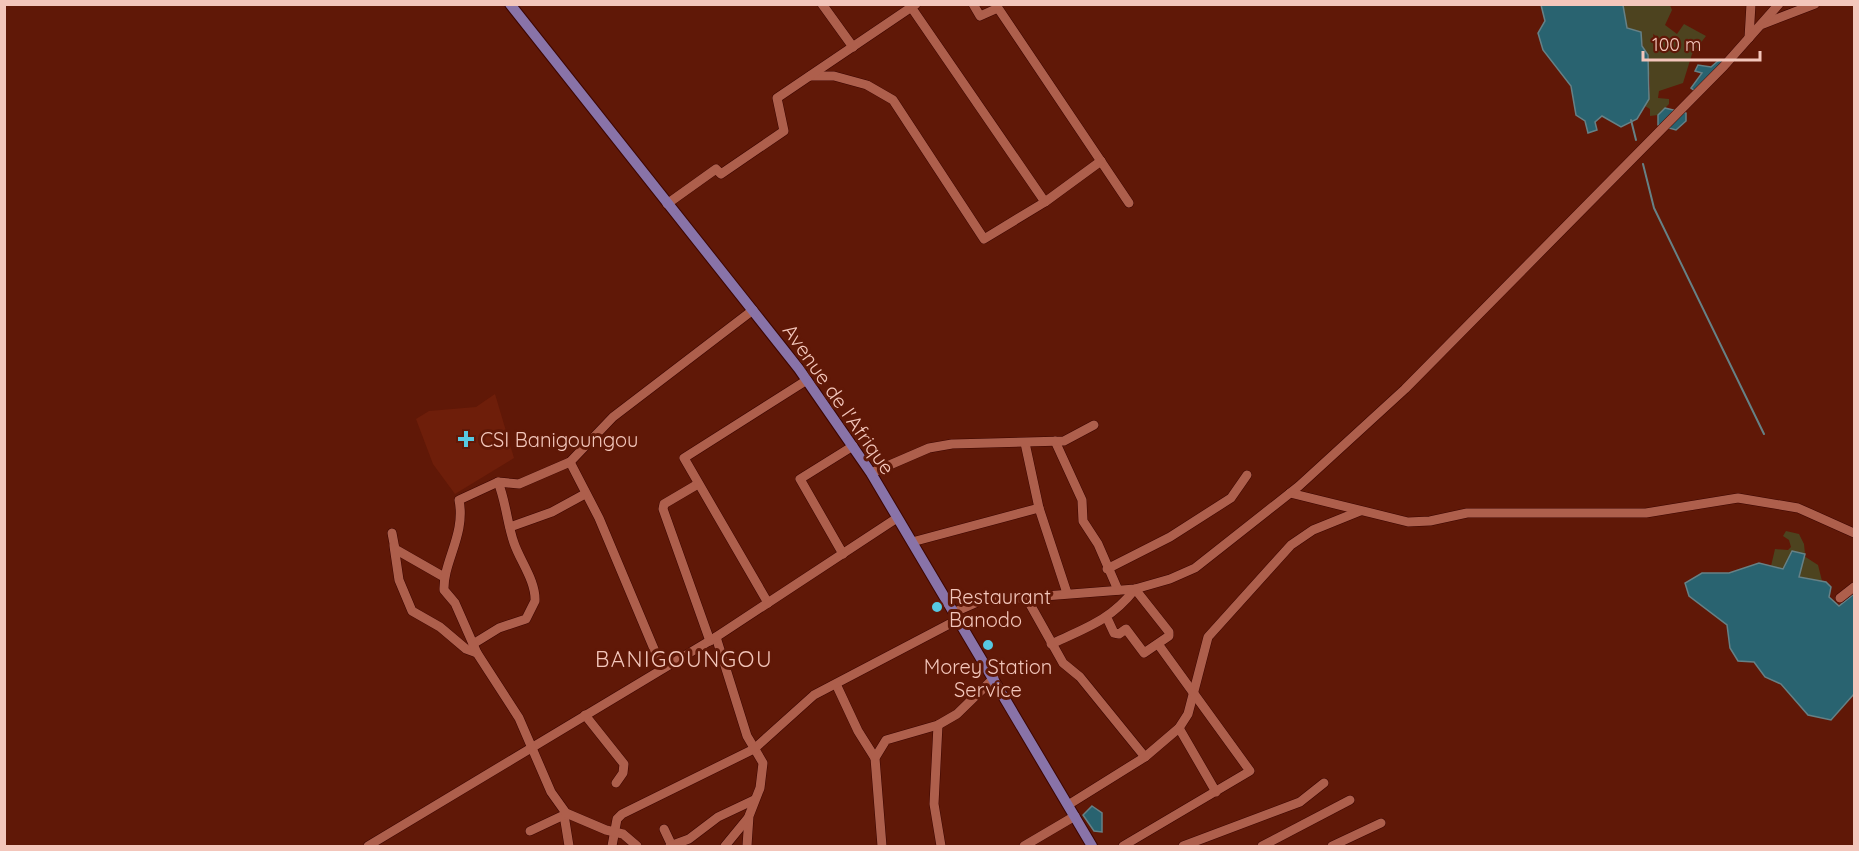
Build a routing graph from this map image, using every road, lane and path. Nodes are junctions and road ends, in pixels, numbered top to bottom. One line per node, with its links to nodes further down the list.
1 (510, 4): 15 (main road, Avenue de l'Afrique)
2 (822, 4): 10 (street)
3 (973, 4): 12 (street)
4 (1751, 4): 9 (street)
5 (1779, 4): 8 (street)
6 (1815, 4): 8 (street)
7 (912, 6): 10 (street); 13 (street)
8 (1761, 25): 9 (street)
9 (1749, 38): 27 (street)
10 (853, 47): 11 (street)
11 (810, 76): 13 (street); 15 (street)
12 (1101, 161): 13 (street); 14 (street)
13 (1045, 202)
14 (1129, 203)
15 (668, 204): 16 (main road, Avenue de l'Afrique)
16 (753, 310): 17 (main road, Avenue de l'Afrique); 22 (street)
17 (807, 380): 21 (main road, Avenue de l'Afrique); 26 (street)
18 (1094, 425): 19 (street)
19 (1055, 441): 20 (street); 38 (street)
20 (1025, 443): 23 (street); 29 (street)
21 (853, 446): 23 (main road, Avenue de l'Afrique); 37 (street)
22 (570, 462): 25 (street); 28 (street)
23 (871, 473): 31 (main road, Avenue de l'Afrique)
24 (1247, 475): 38 (street)
25 (498, 482): 32 (street); 39 (street)
26 (698, 484): 46 (street); 49 (street)
27 (1290, 493): 30 (street); 41 (street)
28 (585, 494): 32 (street); 53 (street)
29 (1039, 508): 35 (street); 43 (street)
30 (1361, 511): 34 (street); 56 (street)
31 (897, 518): 35 (main road, Avenue de l'Afrique); 37 (street)
32 (510, 527): 52 (street)
33 (392, 533): 36 (street)
34 (1854, 533)
35 (912, 542): 47 (main road, Avenue de l'Afrique)
36 (394, 546): 39 (street); 52 (street)
37 (843, 554): 46 (street)
38 (1107, 568): 42 (street)
39 (444, 577): 52 (street)
40 (1854, 587): 45 (street)
41 (1135, 589): 42 (street); 48 (street); 51 (street)
42 (1118, 590): 43 (street)
43 (1067, 593): 44 (street)
44 (1026, 597): 47 (street); 50 (street)
45 (1840, 598)
46 (768, 603): 49 (street)
47 (957, 615): 54 (main road, Avenue de l'Afrique); 55 (street)
48 (1107, 618): 50 (street); 51 (street)
49 (713, 639): 53 (street); 61 (street)
50 (1051, 644): 62 (street)
51 (1158, 644): 56 (street)
52 (475, 648): 60 (street)
53 (662, 668): 57 (street)
54 (994, 678): 58 (street); 69 (main road, Avenue de l'Afrique)
55 (836, 684): 61 (street); 63 (street)
56 (1194, 693): 59 (street); 66 (street)
57 (585, 715): 60 (street); 64 (street)
58 (938, 725): 63 (street); 85 (street)
59 (1179, 728): 62 (street); 66 (street)
60 (533, 746): 70 (street); 77 (street)
61 (754, 749): 67 (street); 76 (street)
62 (1145, 757): 69 (street)
63 (875, 758): 84 (street)
64 (616, 783)
65 (1324, 783): 89 (street)
66 (1216, 792): 88 (street)
67 (754, 800): 71 (street); 81 (street)
68 (1350, 800): 90 (street)
69 (1068, 805): 72 (main road, Avenue de l'Afrique)
70 (565, 814): 75 (street); 76 (street); 78 (street)
71 (749, 816): 82 (street); 83 (street)
72 (1075, 816): 86 (street); 87 (main road, Avenue de l'Afrique)
73 (1381, 823): 91 (street)
74 (664, 829): 81 (street)
75 (530, 831)
76 (613, 832): 79 (street); 80 (street)
77 (368, 846)
78 (568, 846)
79 (612, 846)
80 (637, 846)
81 (671, 846)
82 (725, 846)
83 (747, 846)
84 (882, 846)
85 (941, 846)
86 (1024, 846)
87 (1092, 846)
88 (1123, 846)
89 (1183, 846)
90 (1262, 846)
91 (1332, 846)

